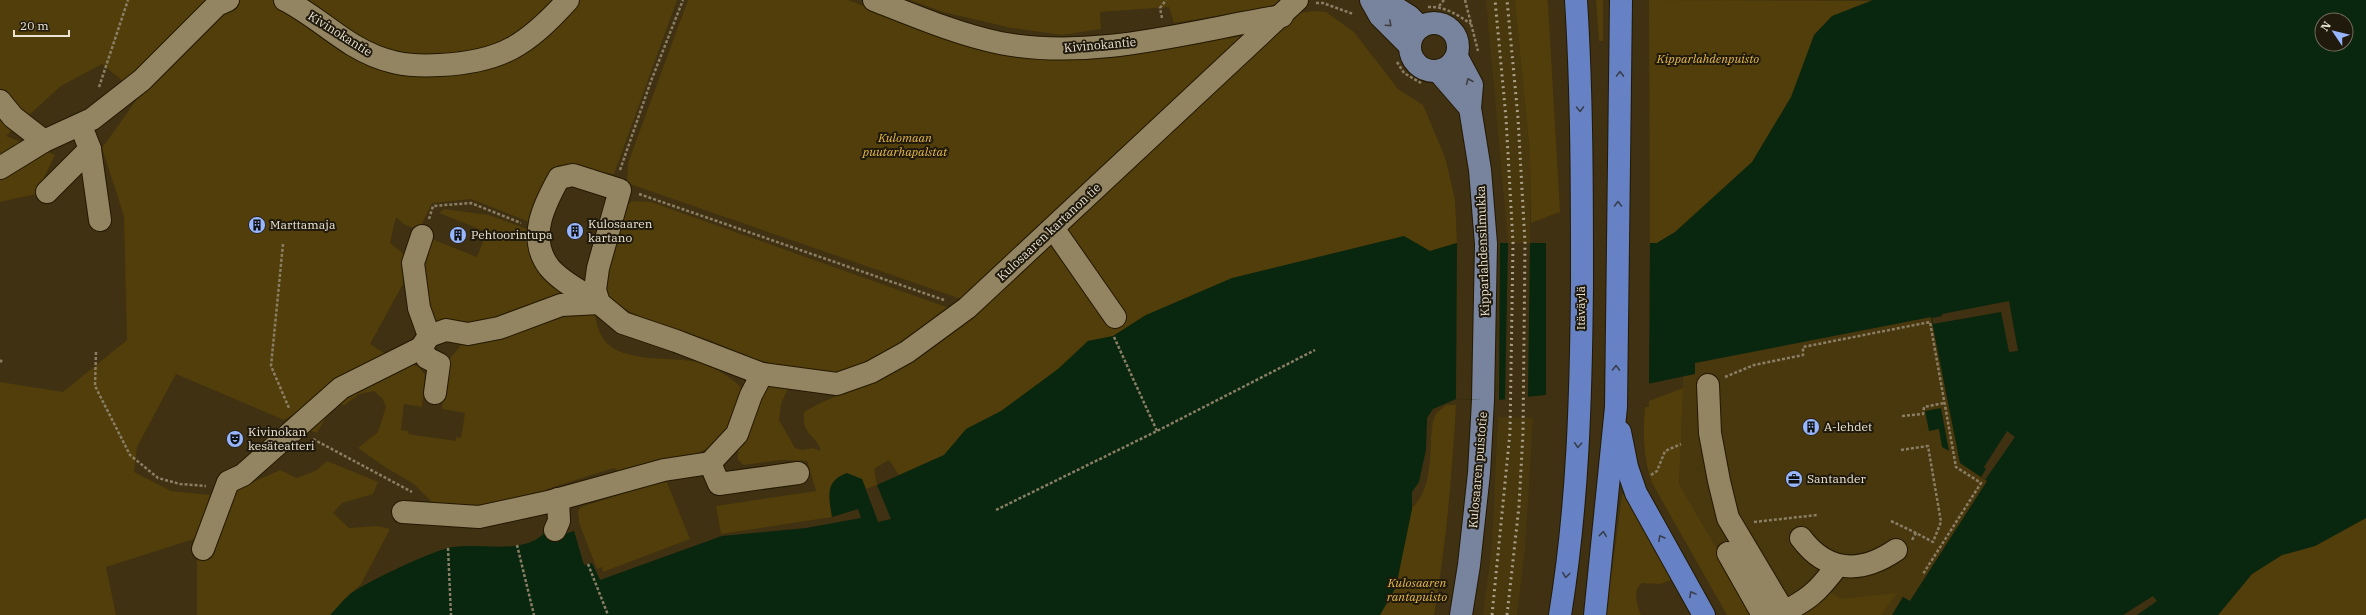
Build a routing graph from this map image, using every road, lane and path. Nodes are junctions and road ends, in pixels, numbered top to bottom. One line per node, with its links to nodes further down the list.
1 (128, 0): 23 (path)
2 (228, 0): 26 (street)
3 (285, 0): 4 (street, Kivinokantie)
4 (568, 0)
5 (683, 0): 30 (path)
6 (874, 0): 14 (street, Kivinokantie)
7 (1371, 0): 19 (main road, one-way to 19)
8 (1383, 0): 17 (main road)
9 (1444, 0): 16 (path)
10 (1466, 0): 16 (path)
11 (1568, 0): 20 (highway)
12 (1576, 0): 20 (highway, Itäväylä)
13 (1621, 0): 50 (highway, one-way to 13)
14 (1290, 7): 15 (path); 33 (street, Kulosaaren kartanon tie)
15 (1353, 14)
16 (1471, 24): 18 (path)
17 (1420, 27): 19 (main road); 21 (main road)
18 (1476, 44)
19 (1402, 52): 22 (main road); 22 (path)
20 (1580, 56): 83 (highway, Itäväylä, one-way to 83)
21 (1457, 57): 22 (main road); 25 (main road, Kipparlahdensilmukka, one-way to 21)
22 (1432, 79): 25 (main road)
23 (96, 93)
24 (0, 101): 27 (street)
25 (1470, 108): 39 (main road, Kipparlahdensilmukka)
26 (81, 126): 27 (street); 28 (street)
27 (52, 138): 29 (street)
28 (90, 149): 31 (street); 32 (street)
29 (0, 168)
30 (620, 190): 34 (street); 37 (street); 38 (path)
31 (47, 192)
32 (100, 220)
33 (1053, 228): 38 (street, Kulosaaren kartanon tie); 40 (street)
34 (538, 230): 35 (path); 37 (street, Kulosaaren kartanon tie)
35 (422, 236): 42 (street)
36 (282, 244): 52 (path)
37 (599, 303): 41 (street); 46 (street, Kulosaaren kartanon tie)
38 (967, 308): 46 (street, Kulosaaren kartanon tie)
39 (1486, 323): 82 (main road, Kulosaaren puistotie)
40 (1114, 326): 53 (path)
41 (468, 334): 42 (street); 45 (street)
42 (425, 342): 45 (street); 52 (street)
43 (1315, 350): 53 (path)
44 (96, 352): 59 (path)
45 (439, 364): 48 (street)
46 (762, 374): 56 (street)
47 (1708, 385): 49 (path); 66 (street)
48 (436, 393)
49 (1944, 402): 51 (path); 77 (path)
50 (1616, 407): 84 (highway, one-way to 50); 85 (highway, one-way to 50)
51 (1902, 416)
52 (294, 429): 59 (street); 60 (path)
53 (1157, 431): 62 (path)
54 (1681, 444): 58 (path)
55 (1901, 450): 68 (path)
56 (710, 463): 57 (street); 61 (street)
57 (798, 473)
58 (1646, 479)
59 (228, 482): 72 (street)
60 (414, 494)
61 (558, 499): 63 (street); 67 (street)
62 (996, 510)
63 (403, 512)
64 (1817, 515): 66 (path)
65 (1891, 521): 68 (path)
66 (1732, 524): 78 (street)
67 (555, 530)
68 (1916, 533): 73 (path)
69 (1801, 538): 76 (street)
70 (516, 545): 80 (path)
71 (448, 548): 79 (path)
72 (203, 549)
73 (1896, 550): 76 (street)
74 (1728, 553): 78 (street)
75 (588, 564): 81 (path)
76 (1838, 566): 78 (street)
77 (1923, 574)
78 (1775, 614)
79 (451, 615)
80 (534, 615)
81 (608, 615)
82 (1461, 615)
83 (1560, 615)
84 (1595, 615)
85 (1704, 615)

